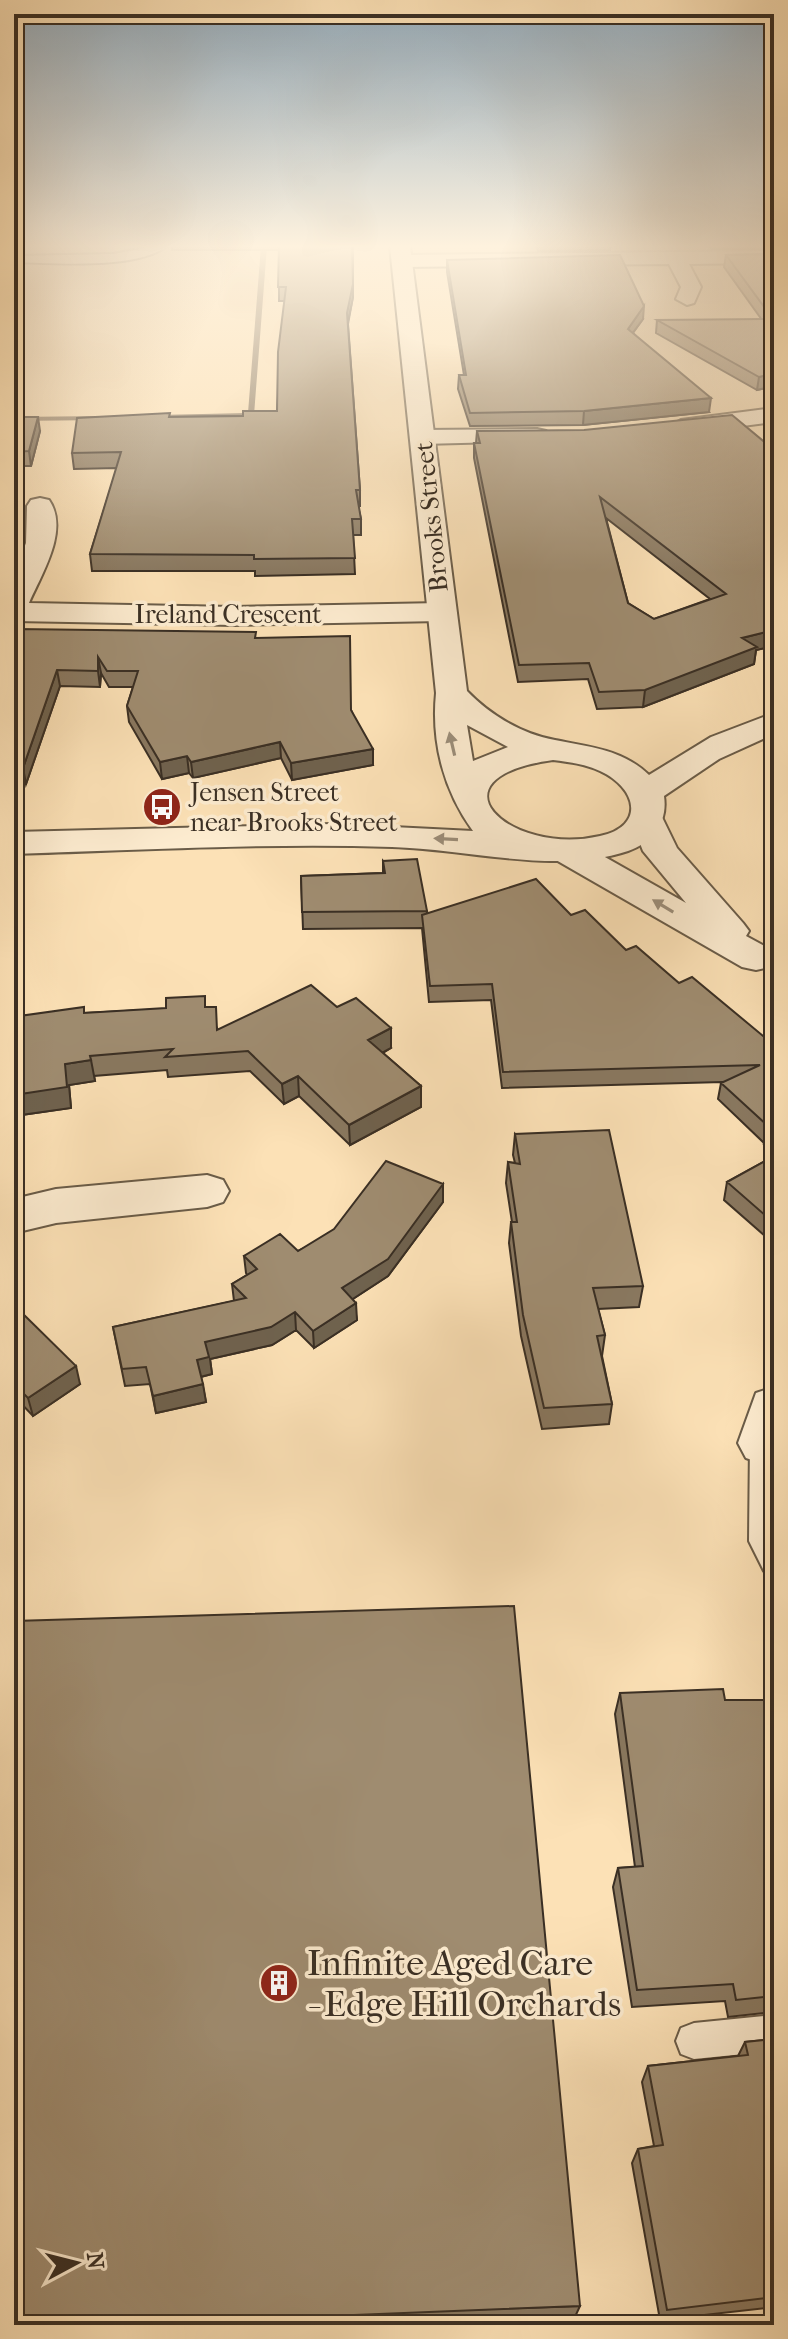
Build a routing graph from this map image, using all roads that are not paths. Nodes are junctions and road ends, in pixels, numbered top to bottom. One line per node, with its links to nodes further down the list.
1 (413, 355): 5 (street, Brooks Street)
2 (773, 417): 3 (street)
3 (655, 430)
4 (568, 435): 5 (street)
5 (422, 437): 9 (street, Brooks Street)
6 (40, 506): 7 (street)
7 (14, 604)
8 (14, 612): 9 (street, Ireland Crescent)
9 (441, 612): 10 (street, Brooks Street)
10 (452, 693): 13 (street); 15 (street, Brooks Street, one-way to 10)
11 (774, 723): 12 (street)
12 (720, 743): 14 (street); 16 (street)
13 (553, 750): 14 (street); 15 (street)
14 (607, 760): 16 (street)
15 (469, 794): 17 (street); 19 (street)
16 (647, 806): 20 (street); 21 (street)
17 (337, 835): 18 (street); 19 (street, one-way to 17)
18 (14, 843)
19 (524, 847): 20 (street)
20 (569, 852): 21 (street, one-way to 20)
21 (765, 965)
22 (207, 1191): 23 (street)
23 (14, 1216)
24 (769, 1425): 25 (lane)
25 (774, 1562)
26 (774, 2033): 27 (lane)
27 (694, 2041)

